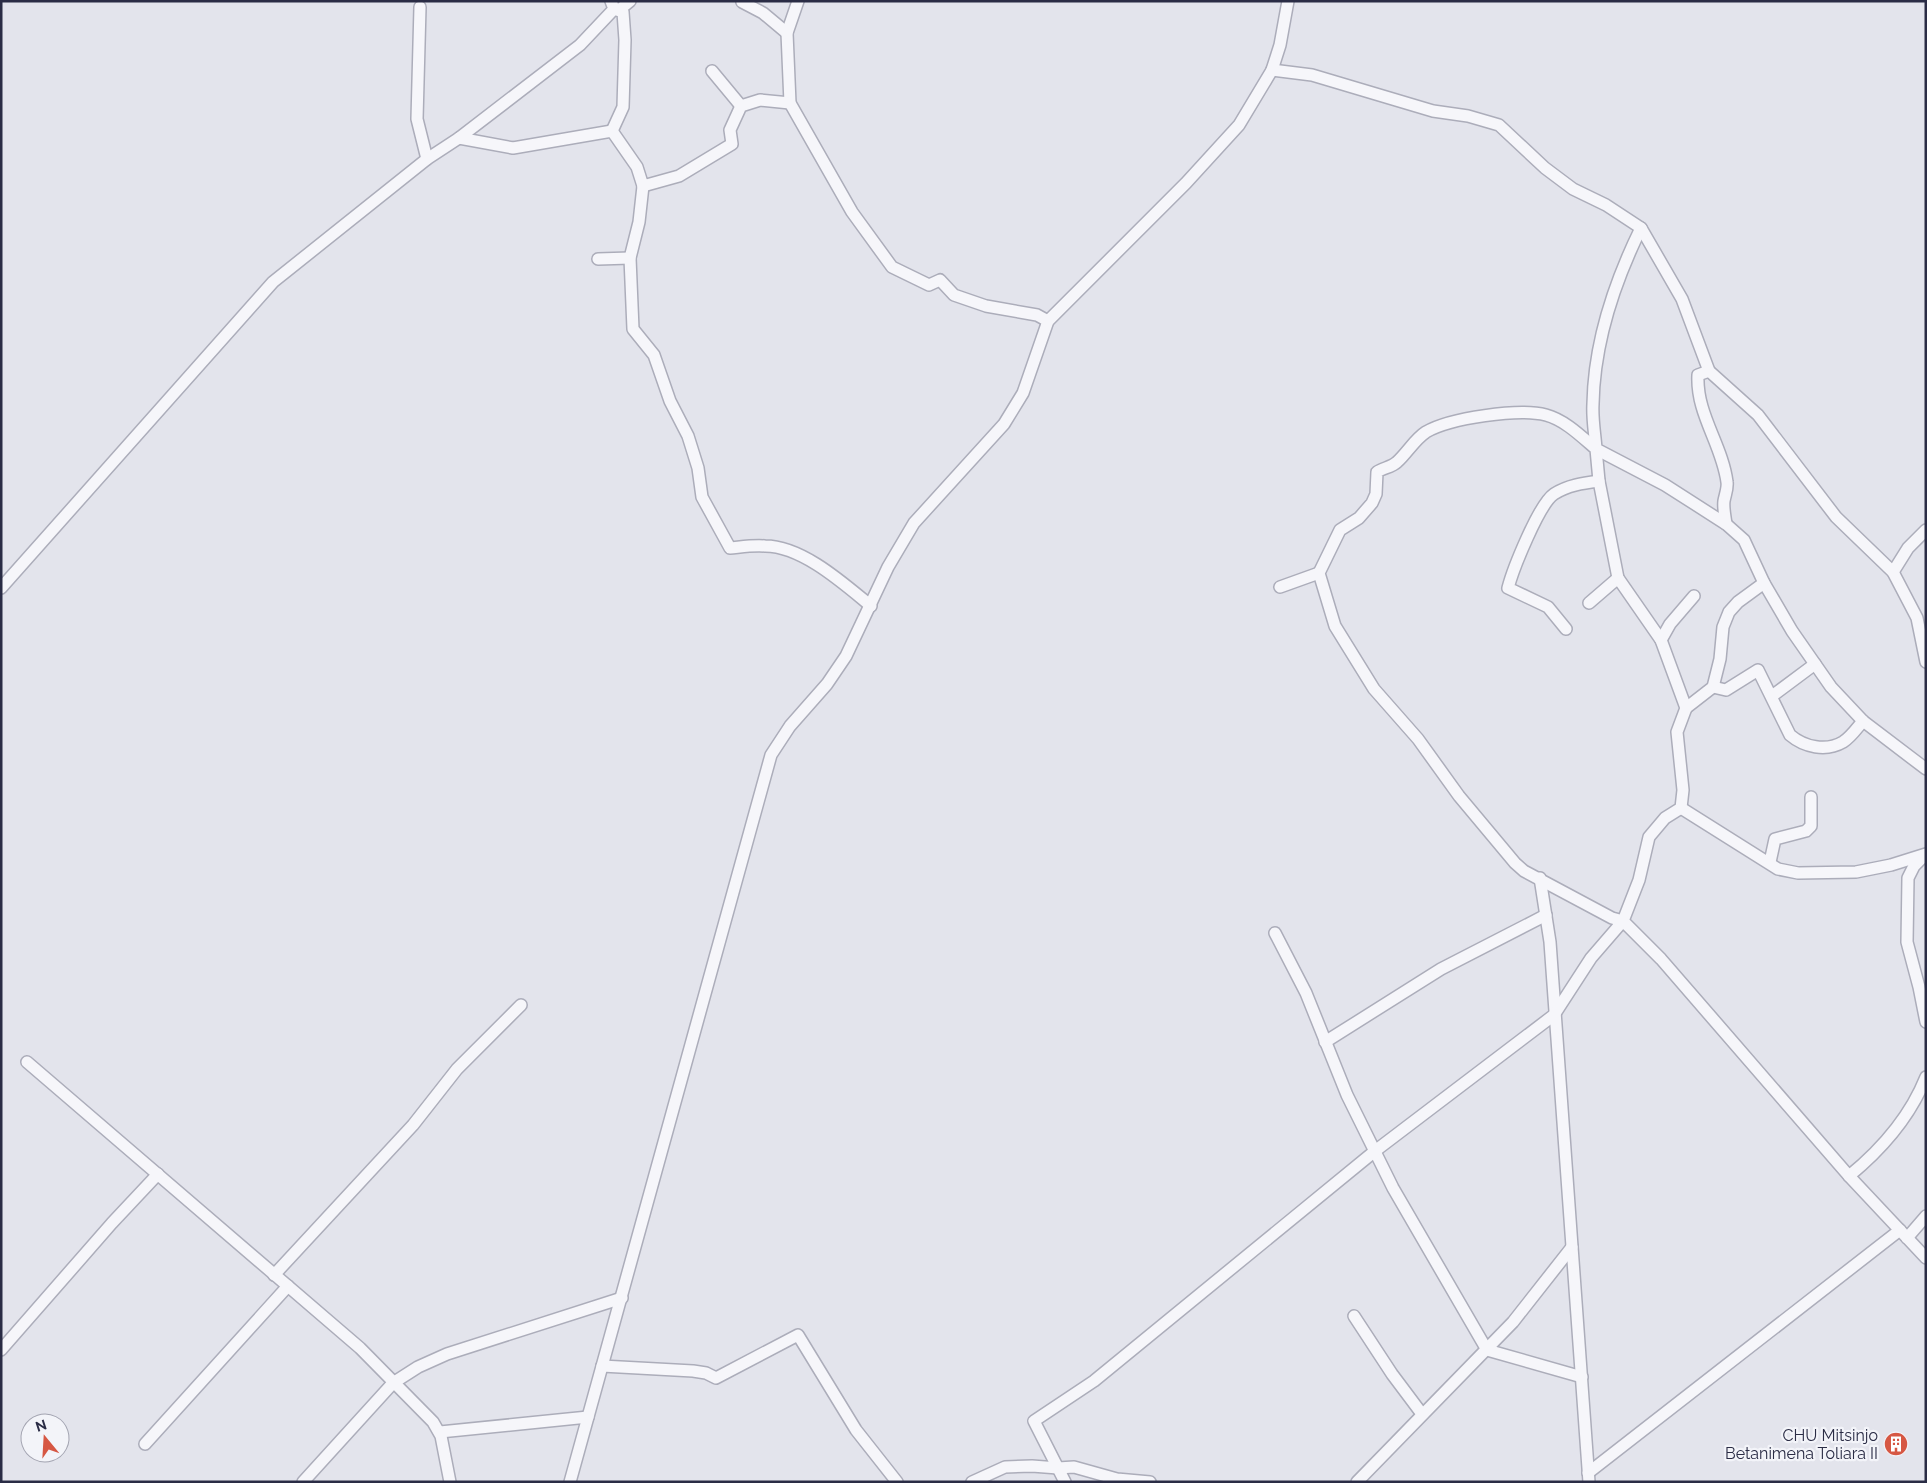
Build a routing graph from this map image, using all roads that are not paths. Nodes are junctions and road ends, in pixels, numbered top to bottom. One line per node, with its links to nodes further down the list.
1 (630, 1): 6 (street)
2 (798, 1): 7 (street)
3 (1288, 1): 8 (street)
4 (742, 2): 7 (street)
5 (420, 7): 14 (street)
6 (614, 7): 12 (street); 13 (street)
7 (787, 33): 10 (street)
8 (1272, 70): 16 (street); 19 (street)
9 (712, 71): 11 (street)
10 (790, 103): 11 (street); 19 (street)
11 (741, 106): 15 (street)
12 (612, 131): 13 (street); 15 (street)
13 (459, 138): 14 (street)
14 (427, 159): 30 (street)
15 (643, 186): 17 (street)
16 (1641, 228): 20 (street); 21 (street)
17 (630, 258): 18 (street); 33 (street)
18 (598, 259)
19 (1048, 321): 33 (street)
20 (1709, 371): 23 (street); 25 (street)
21 (1596, 449): 22 (street); 23 (street); 26 (street)
22 (1599, 481): 27 (street); 34 (street)
23 (1726, 524): 28 (street)
24 (1926, 530): 25 (street)
25 (1893, 572): 36 (street)
26 (1319, 573): 29 (street); 47 (street)
27 (1618, 578): 32 (street); 35 (street)
28 (1764, 583): 37 (street); 38 (street)
29 (1280, 587)
30 (1, 588)
31 (1694, 596): 35 (street)
32 (1589, 603)
33 (871, 606): 66 (street)
34 (1566, 629)
35 (1661, 640): 40 (street)
36 (1926, 662)
37 (1815, 664): 39 (street); 41 (street)
38 (1713, 687): 39 (street); 40 (street)
39 (1772, 696): 41 (street)
40 (1686, 708): 44 (street)
41 (1863, 721): 42 (street)
42 (1926, 769)
43 (1811, 797): 46 (street)
44 (1680, 808): 46 (street); 49 (street)
45 (1925, 854): 46 (street); 53 (street)
46 (1770, 862)
47 (1540, 878): 48 (street); 49 (street)
48 (1546, 915): 52 (street); 54 (street)
49 (1622, 921): 52 (street); 59 (street)
50 (1275, 932): 54 (street)
51 (521, 1005): 64 (street)
52 (1554, 1015): 57 (street); 62 (street)
53 (1926, 1022)
54 (1324, 1042): 57 (street)
55 (27, 1062): 58 (street)
56 (1926, 1077): 59 (street)
57 (1375, 1151): 69 (street); 77 (street)
58 (158, 1174): 64 (street); 68 (street)
59 (1849, 1176): 61 (street)
60 (1926, 1216): 61 (street)
61 (1903, 1234): 63 (street); 78 (street)
62 (1572, 1247): 69 (street); 71 (street)
63 (1926, 1258)
64 (274, 1275): 65 (street)
65 (288, 1286): 72 (street); 76 (street)
66 (622, 1298): 70 (street); 72 (street)
67 (1354, 1316): 73 (street)
68 (1, 1350)
69 (1487, 1350): 71 (street); 73 (street)
70 (602, 1366): 74 (street); 82 (street)
71 (1582, 1377): 78 (street)
72 (393, 1384): 75 (street); 79 (street)
73 (1422, 1414): 86 (street)
74 (588, 1417): 75 (street); 81 (street)
75 (440, 1432): 80 (street)
76 (144, 1444)
77 (1058, 1468): 83 (street); 84 (street); 85 (street)
78 (1589, 1477)
79 (303, 1482)
80 (450, 1482)
81 (570, 1482)
82 (897, 1482)
83 (972, 1482)
84 (1065, 1482)
85 (1150, 1482)
86 (1357, 1482)

